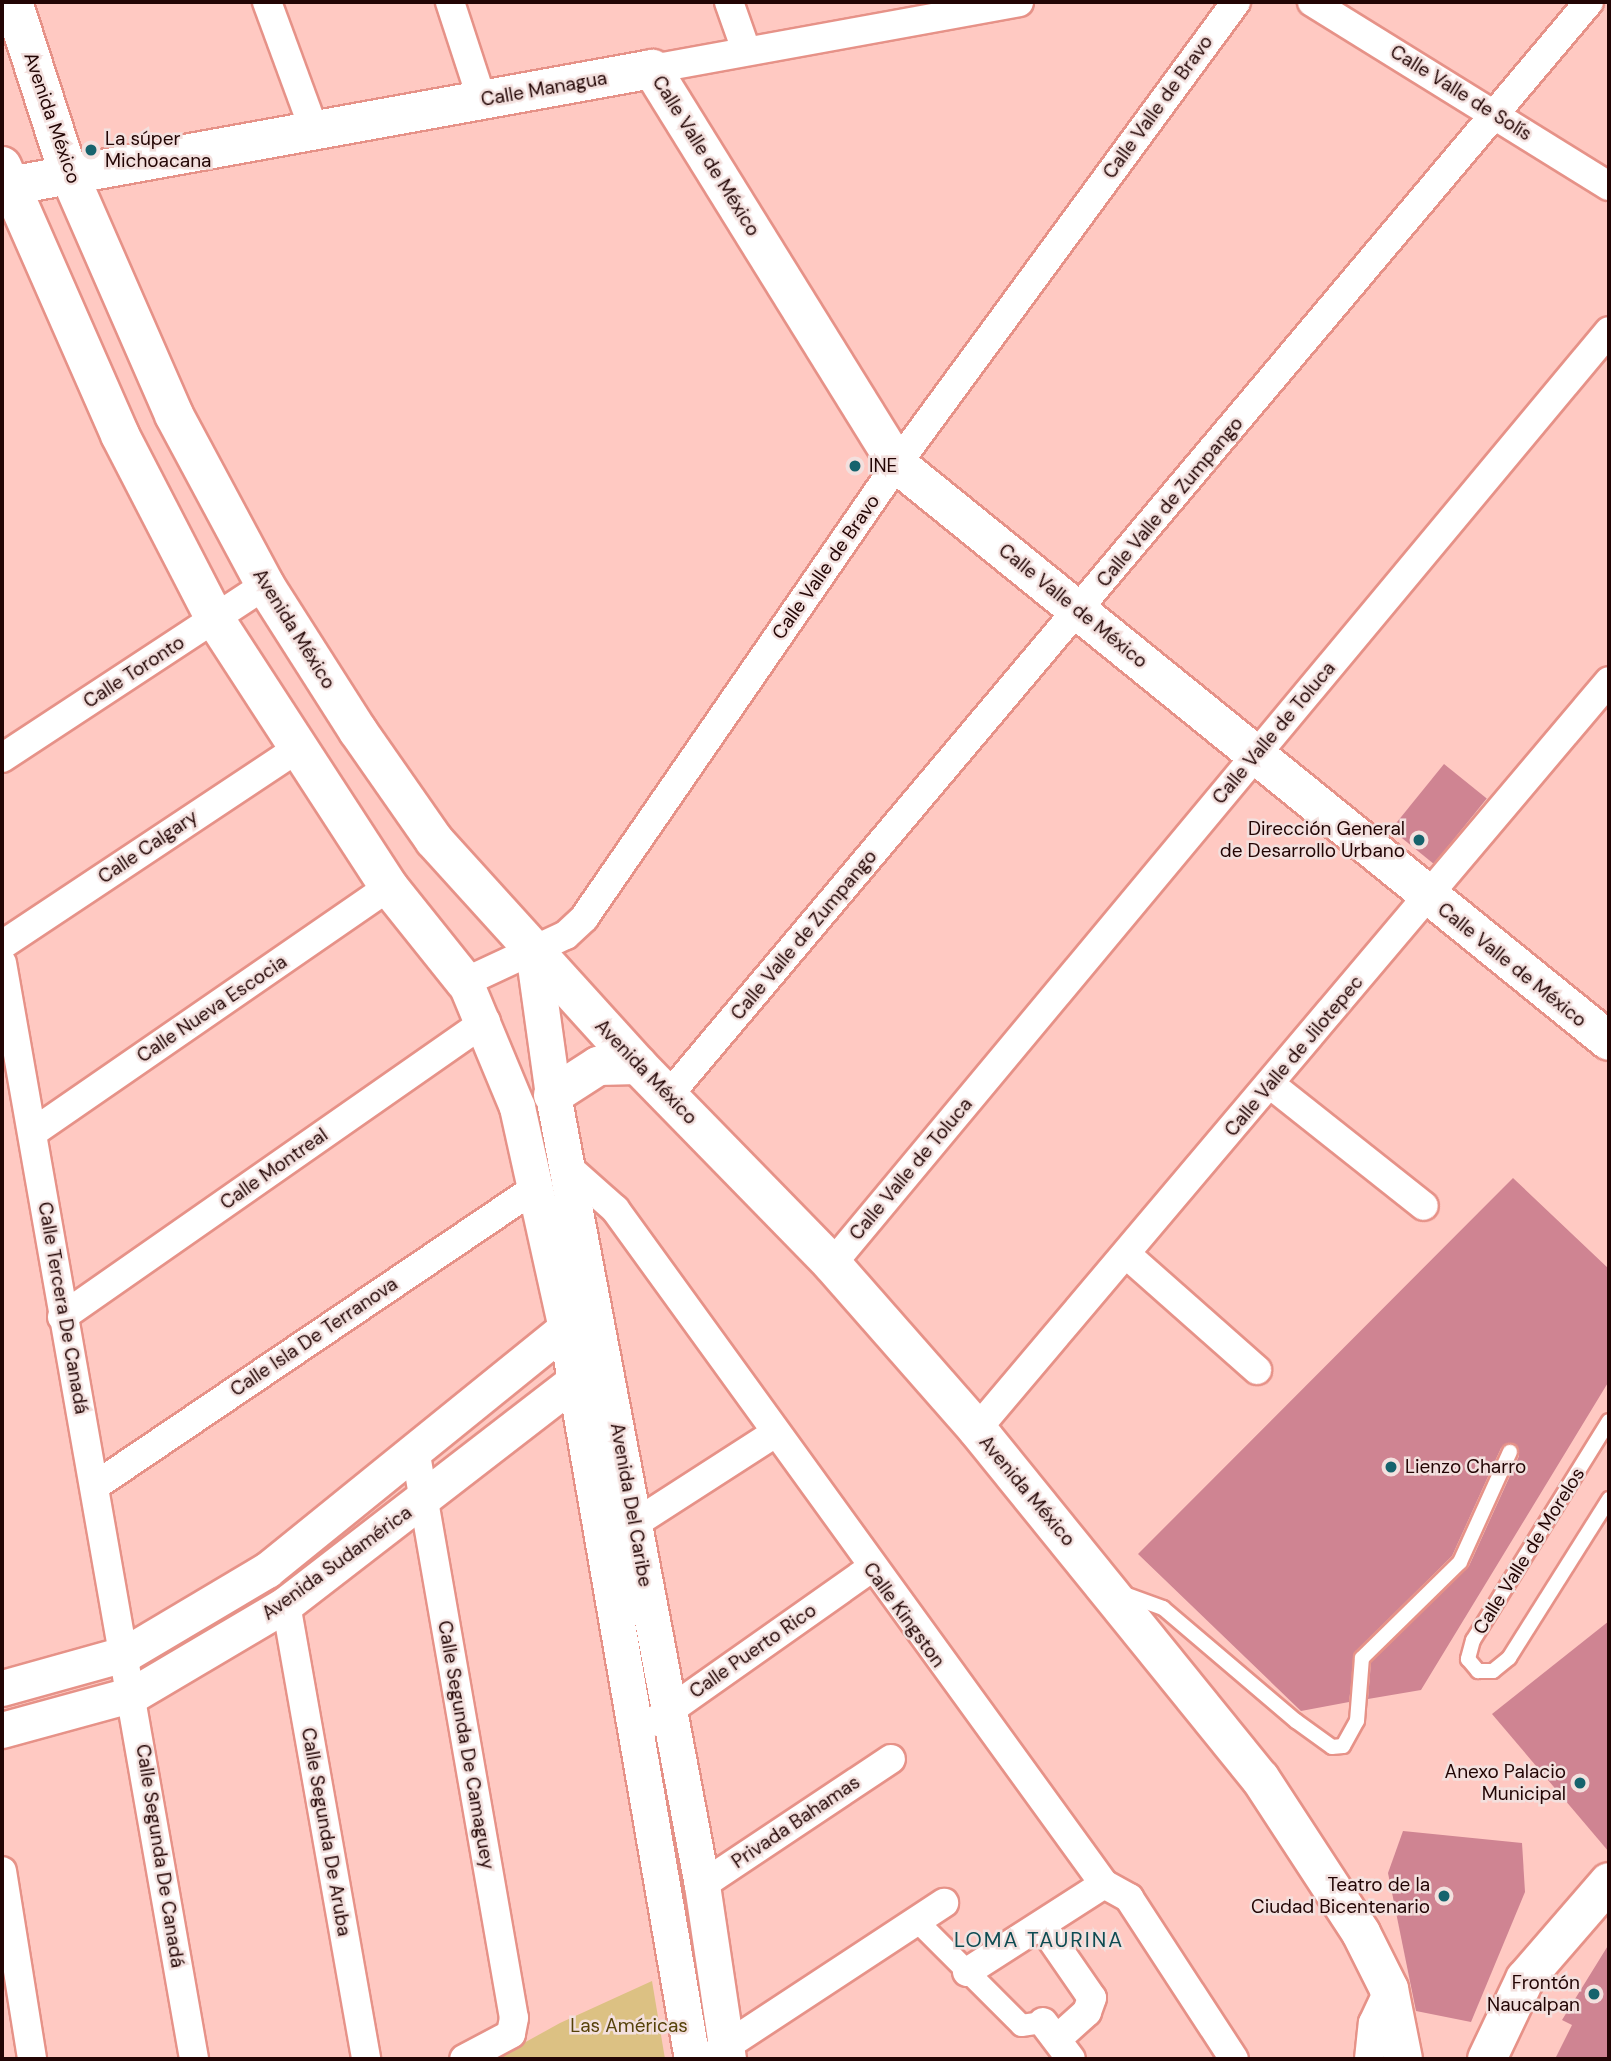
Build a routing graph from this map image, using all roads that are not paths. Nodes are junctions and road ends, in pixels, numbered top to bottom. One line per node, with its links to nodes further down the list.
1 (13, 2): 15 (main road, Avenida México)
2 (267, 2): 14 (street)
3 (450, 2): 12 (street)
4 (729, 2): 10 (street)
5 (1019, 2): 9 (street, Calle Managua)
6 (1236, 2): 19 (street, Calle Valle de Bravo)
7 (1312, 2): 13 (street, Calle Valle de Solís)
8 (1589, 2): 13 (street, Calle Valle de Zumpango)
9 (899, 12): 10 (street, Calle Managua)
10 (746, 50): 11 (street, Calle Managua)
11 (652, 69): 12 (main road, Calle Managua); 19 (main road, Calle Valle de México)
12 (482, 100): 14 (main road, Calle Managua)
13 (1495, 114): 17 (street, Calle Valle de Solís); 21 (street, Calle Valle de Zumpango)
14 (314, 131): 15 (main road, Calle Managua)
15 (68, 172): 16 (main road, Calle Managua); 20 (main road, Avenida México)
16 (4, 180): 22 (main road)
17 (1609, 186)
18 (1609, 331): 25 (street, Calle Valle de Toluca)
19 (897, 464): 21 (main road, Calle Valle de México); 30 (street, Calle Valle de Bravo)
20 (265, 585): 22 (street, Calle Toronto); 30 (main road, Avenida México)
21 (1079, 611): 25 (main road, Calle Valle de México); 38 (street, Calle Valle de Zumpango)
22 (215, 619): 24 (main road); 26 (street, Calle Toronto)
23 (1609, 681): 28 (street, Calle Valle de Jilotepec)
24 (295, 750): 27 (main road); 29 (street, Calle Calgary)
25 (1257, 753): 28 (main road, Calle Valle de México); 45 (street, Calle Valle de Toluca)
26 (2, 758)
27 (389, 887): 32 (main road); 40 (street, Calle Nueva Escocia)
28 (1428, 898): 34 (main road, Calle Valle de México); 36 (street, Calle Valle de Jilotepec)
29 (2, 945)
30 (533, 951): 32 (street, Calle Valle de Bravo); 35 (main road, Avenida México); 37 (street, Avenida Del Caribe)
31 (2, 963): 40 (street, Calle Tercera De Canadá)
32 (465, 982): 33 (street, Avenida Del Caribe)
33 (486, 1021): 39 (street, Avenida Del Caribe); 47 (street, Calle Montreal)
34 (1604, 1027)
35 (638, 1065): 37 (main road); 38 (main road, Avenida México)
36 (1270, 1084): 43 (street); 44 (street, Calle Valle de Jilotepec)
37 (553, 1096): 39 (street); 41 (street, Avenida Del Caribe)
38 (668, 1096): 45 (main road, Avenida México)
39 (517, 1107): 42 (street, Avenida Del Caribe)
40 (35, 1131): 47 (street, Calle Tercera De Canadá)
41 (571, 1170): 46 (street, Avenida Del Caribe); 54 (street, Calle Kingston)
42 (534, 1189): 48 (street, Avenida Del Caribe); 57 (street, Calle Isla De Terranova)
43 (1424, 1206)
44 (1126, 1254): 50 (street); 53 (street, Calle Valle de Jilotepec)
45 (832, 1264): 53 (main road, Avenida México)
46 (594, 1305): 48 (street, Avenida Sudamérica); 49 (street, Avenida Del Caribe)
47 (62, 1317): 57 (street, Calle Tercera De Canadá)
48 (566, 1328): 51 (street, Avenida Del Caribe); 56 (street, Avenida Sudamérica)
49 (604, 1358): 51 (street, Avenida Sudamérica); 60 (street, Avenida Del Caribe)
50 (1257, 1370)
51 (575, 1382): 59 (street, Avenida Sudamérica); 69 (street, Avenida Del Caribe)
52 (1609, 1421): 58 (lane, Calle Valle de Morelos)
53 (976, 1429): 62 (main road, Avenida México)
54 (775, 1433): 60 (street); 61 (street, Calle Kingston)
55 (1510, 1452): 62 (lane)
56 (416, 1455): 59 (street, Calle Segunda De Camaguey); 64 (street, Avenida Sudamérica)
57 (95, 1486): 64 (street, Calle Tercera De Canadá)
58 (1609, 1499)
59 (424, 1501): 63 (street, Avenida Sudamérica); 85 (street, Calle Segunda De Camaguey)
60 (634, 1524): 67 (street, Avenida Del Caribe)
61 (870, 1569): 67 (street, Calle Puerto Rico); 73 (street, Calle Kingston)
62 (1107, 1588): 79 (main road, Avenida México)
63 (286, 1604): 66 (street, Avenida Sudamérica); 84 (street, Calle Segunda De Aruba)
64 (127, 1653): 65 (street, Avenida Sudamérica); 66 (street, Calle Segunda De Canadá)
65 (2, 1688)
66 (134, 1694): 68 (street, Avenida Sudamérica); 83 (street, Calle Segunda De Canadá)
67 (668, 1712): 69 (street, Calle Puerto Rico); 74 (street, Avenida Del Caribe)
68 (2, 1730)
69 (637, 1734): 86 (street, Avenida Del Caribe)
70 (891, 1759): 74 (street, Privada Bahamas)
71 (2, 1871): 82 (street)
72 (1609, 1882): 90 (main road)
73 (1104, 1884): 77 (street); 87 (street, Calle Kingston)
74 (702, 1885): 81 (street, Avenida Del Caribe)
75 (944, 1903): 76 (street)
76 (917, 1921): 78 (street); 81 (street)
77 (1043, 1927): 78 (street); 80 (street)
78 (967, 1972): 80 (street)
79 (1389, 1989): 88 (street); 89 (main road, Avenida México)
80 (1057, 2040)
81 (720, 2055)
82 (32, 2059)
83 (194, 2059)
84 (366, 2059)
85 (464, 2059)
86 (692, 2059)
87 (1234, 2059)
88 (1368, 2059)
89 (1403, 2059)
90 (1488, 2059)

